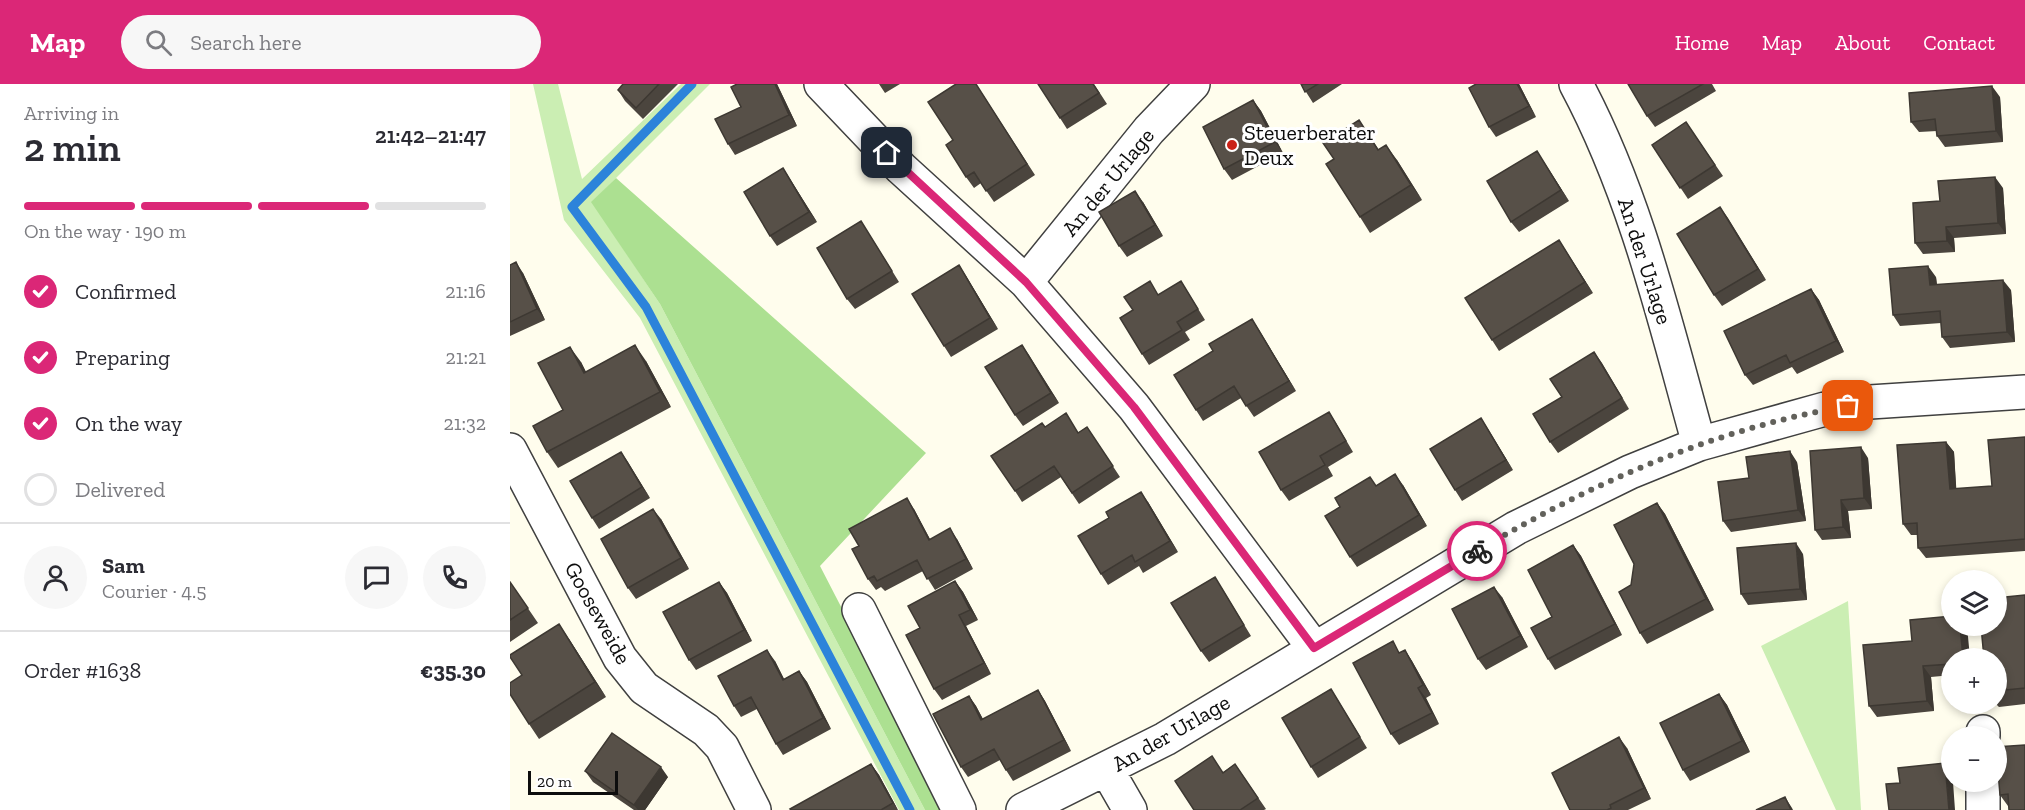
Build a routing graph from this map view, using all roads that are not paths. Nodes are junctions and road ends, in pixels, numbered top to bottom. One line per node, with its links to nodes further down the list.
1 (821, 84): 4 (street)
2 (1192, 84): 4 (street, An der Urlage)
3 (1576, 84): 6 (street, An der Urlage)
4 (1026, 282): 9 (street)
5 (2025, 392): 6 (street, An der Urlage)
6 (1699, 444): 9 (street, An der Urlage)
7 (510, 450): 12 (street, Gooseweide)
8 (859, 610): 13 (street)
9 (1314, 648): 10 (street, An der Urlage)
10 (1107, 770): 14 (street, An der Urlage); 15 (street)
11 (1983, 792): 16 (street)
12 (754, 810)
13 (959, 810)
14 (1023, 810)
15 (1130, 810)
16 (1983, 810)

